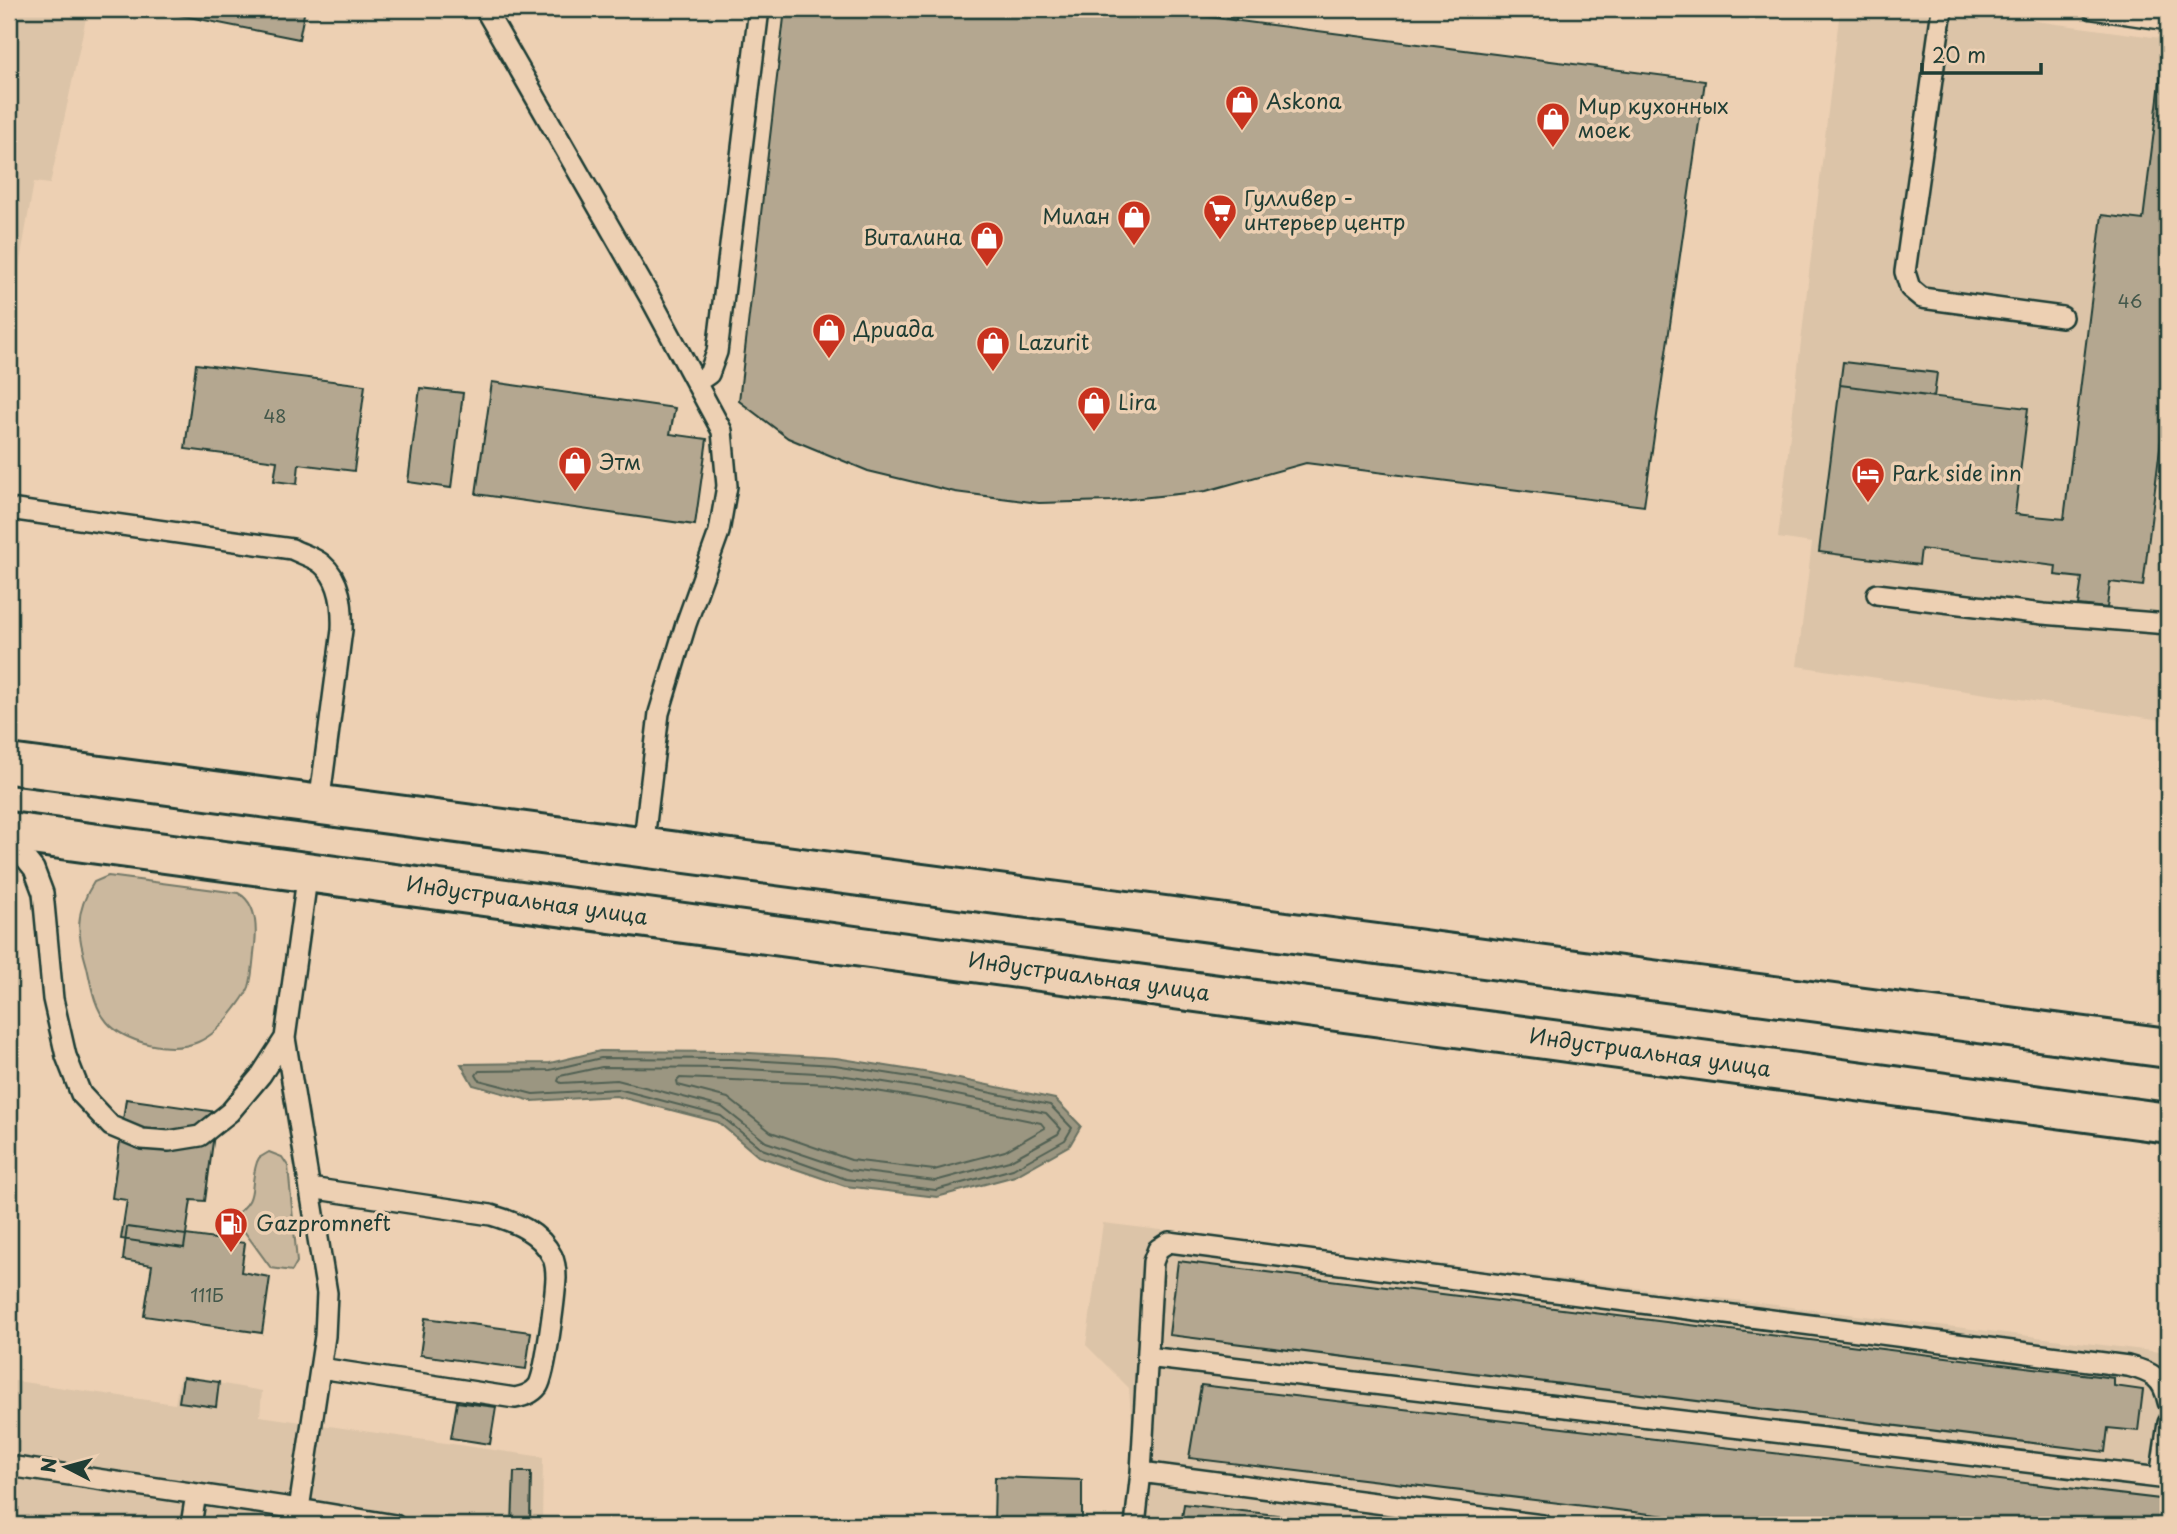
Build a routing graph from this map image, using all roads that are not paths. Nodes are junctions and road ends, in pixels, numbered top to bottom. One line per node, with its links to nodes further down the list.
1 (485, 9): 7 (lane)
2 (759, 9): 7 (lane)
3 (1942, 9): 6 (lane)
4 (2092, 9): 5 (lane)
5 (2168, 20)
6 (2062, 317)
7 (696, 383): 15 (lane)
8 (9, 509): 12 (lane)
9 (1877, 594): 10 (lane)
10 (2168, 624)
11 (9, 764): 12 (main road)
12 (319, 805): 15 (main road)
13 (9, 832): 16 (main road, Индустриальная улица)
14 (9, 845): 17 (lane)
15 (643, 849): 18 (main road)
16 (308, 871): 17 (lane); 19 (main road, Индустриальная улица)
17 (285, 1038): 20 (lane)
18 (2168, 1048)
19 (2168, 1123)
20 (310, 1188): 22 (lane); 22 (lane)
21 (1147, 1357): 23 (lane); 26 (lane); 27 (lane)
22 (320, 1368): 29 (lane)
23 (2168, 1402)
24 (2168, 1423): 27 (lane)
25 (9, 1466): 28 (lane)
26 (1141, 1472): 32 (lane); 33 (lane)
27 (2164, 1479)
28 (197, 1494): 29 (lane); 30 (lane)
29 (299, 1509): 31 (lane)
30 (191, 1525)
31 (395, 1525)
32 (1135, 1525)
33 (1542, 1525)

